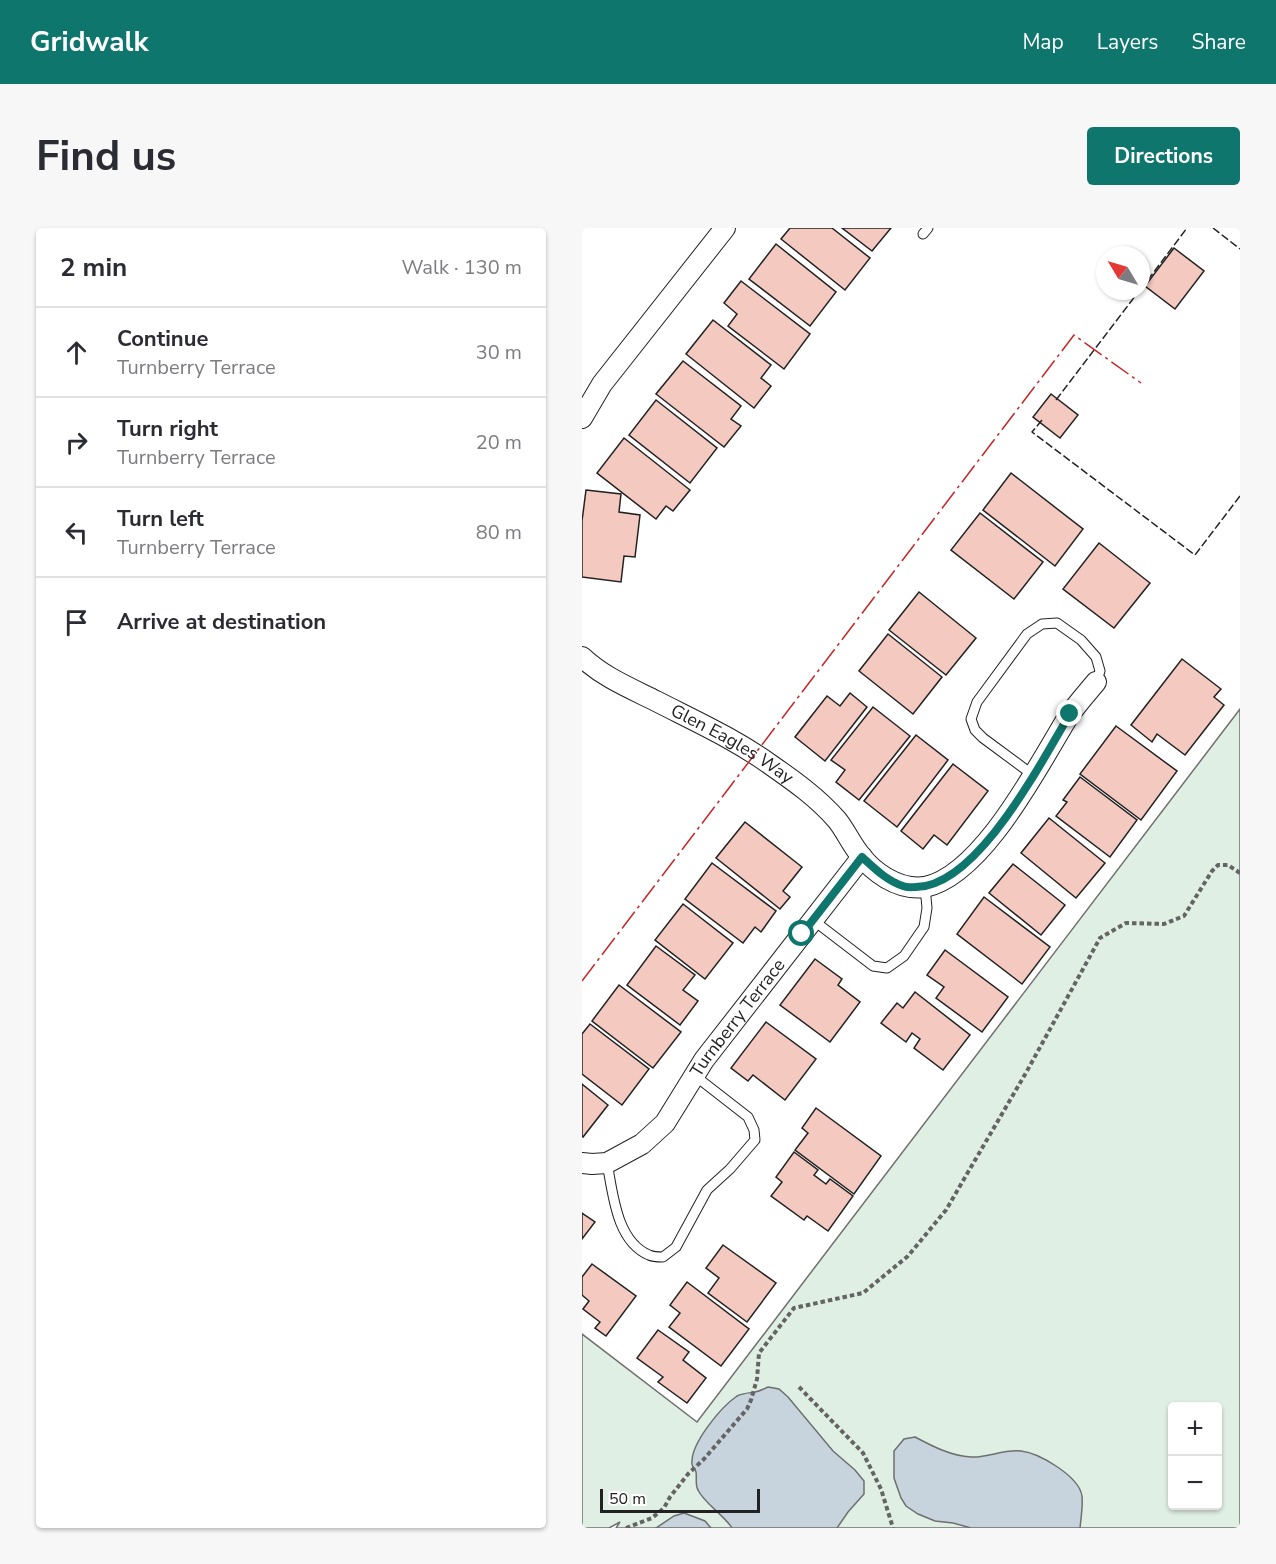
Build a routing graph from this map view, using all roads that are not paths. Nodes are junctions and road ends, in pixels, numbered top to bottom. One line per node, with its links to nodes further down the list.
1 (725, 228): 2 (street)
2 (582, 418)
3 (582, 657): 6 (street, Glen Eagles Way)
4 (1096, 682): 5 (street); 5 (lane)
5 (1033, 775): 7 (street)
6 (862, 857): 7 (street); 8 (street, Turnberry Terrace)
7 (925, 887): 8 (lane)
8 (813, 920): 9 (street, Turnberry Terrace)
9 (694, 1075): 11 (street, Turnberry Terrace); 11 (lane)
10 (582, 1163): 11 (street, Turnberry Terrace)
11 (607, 1163)

